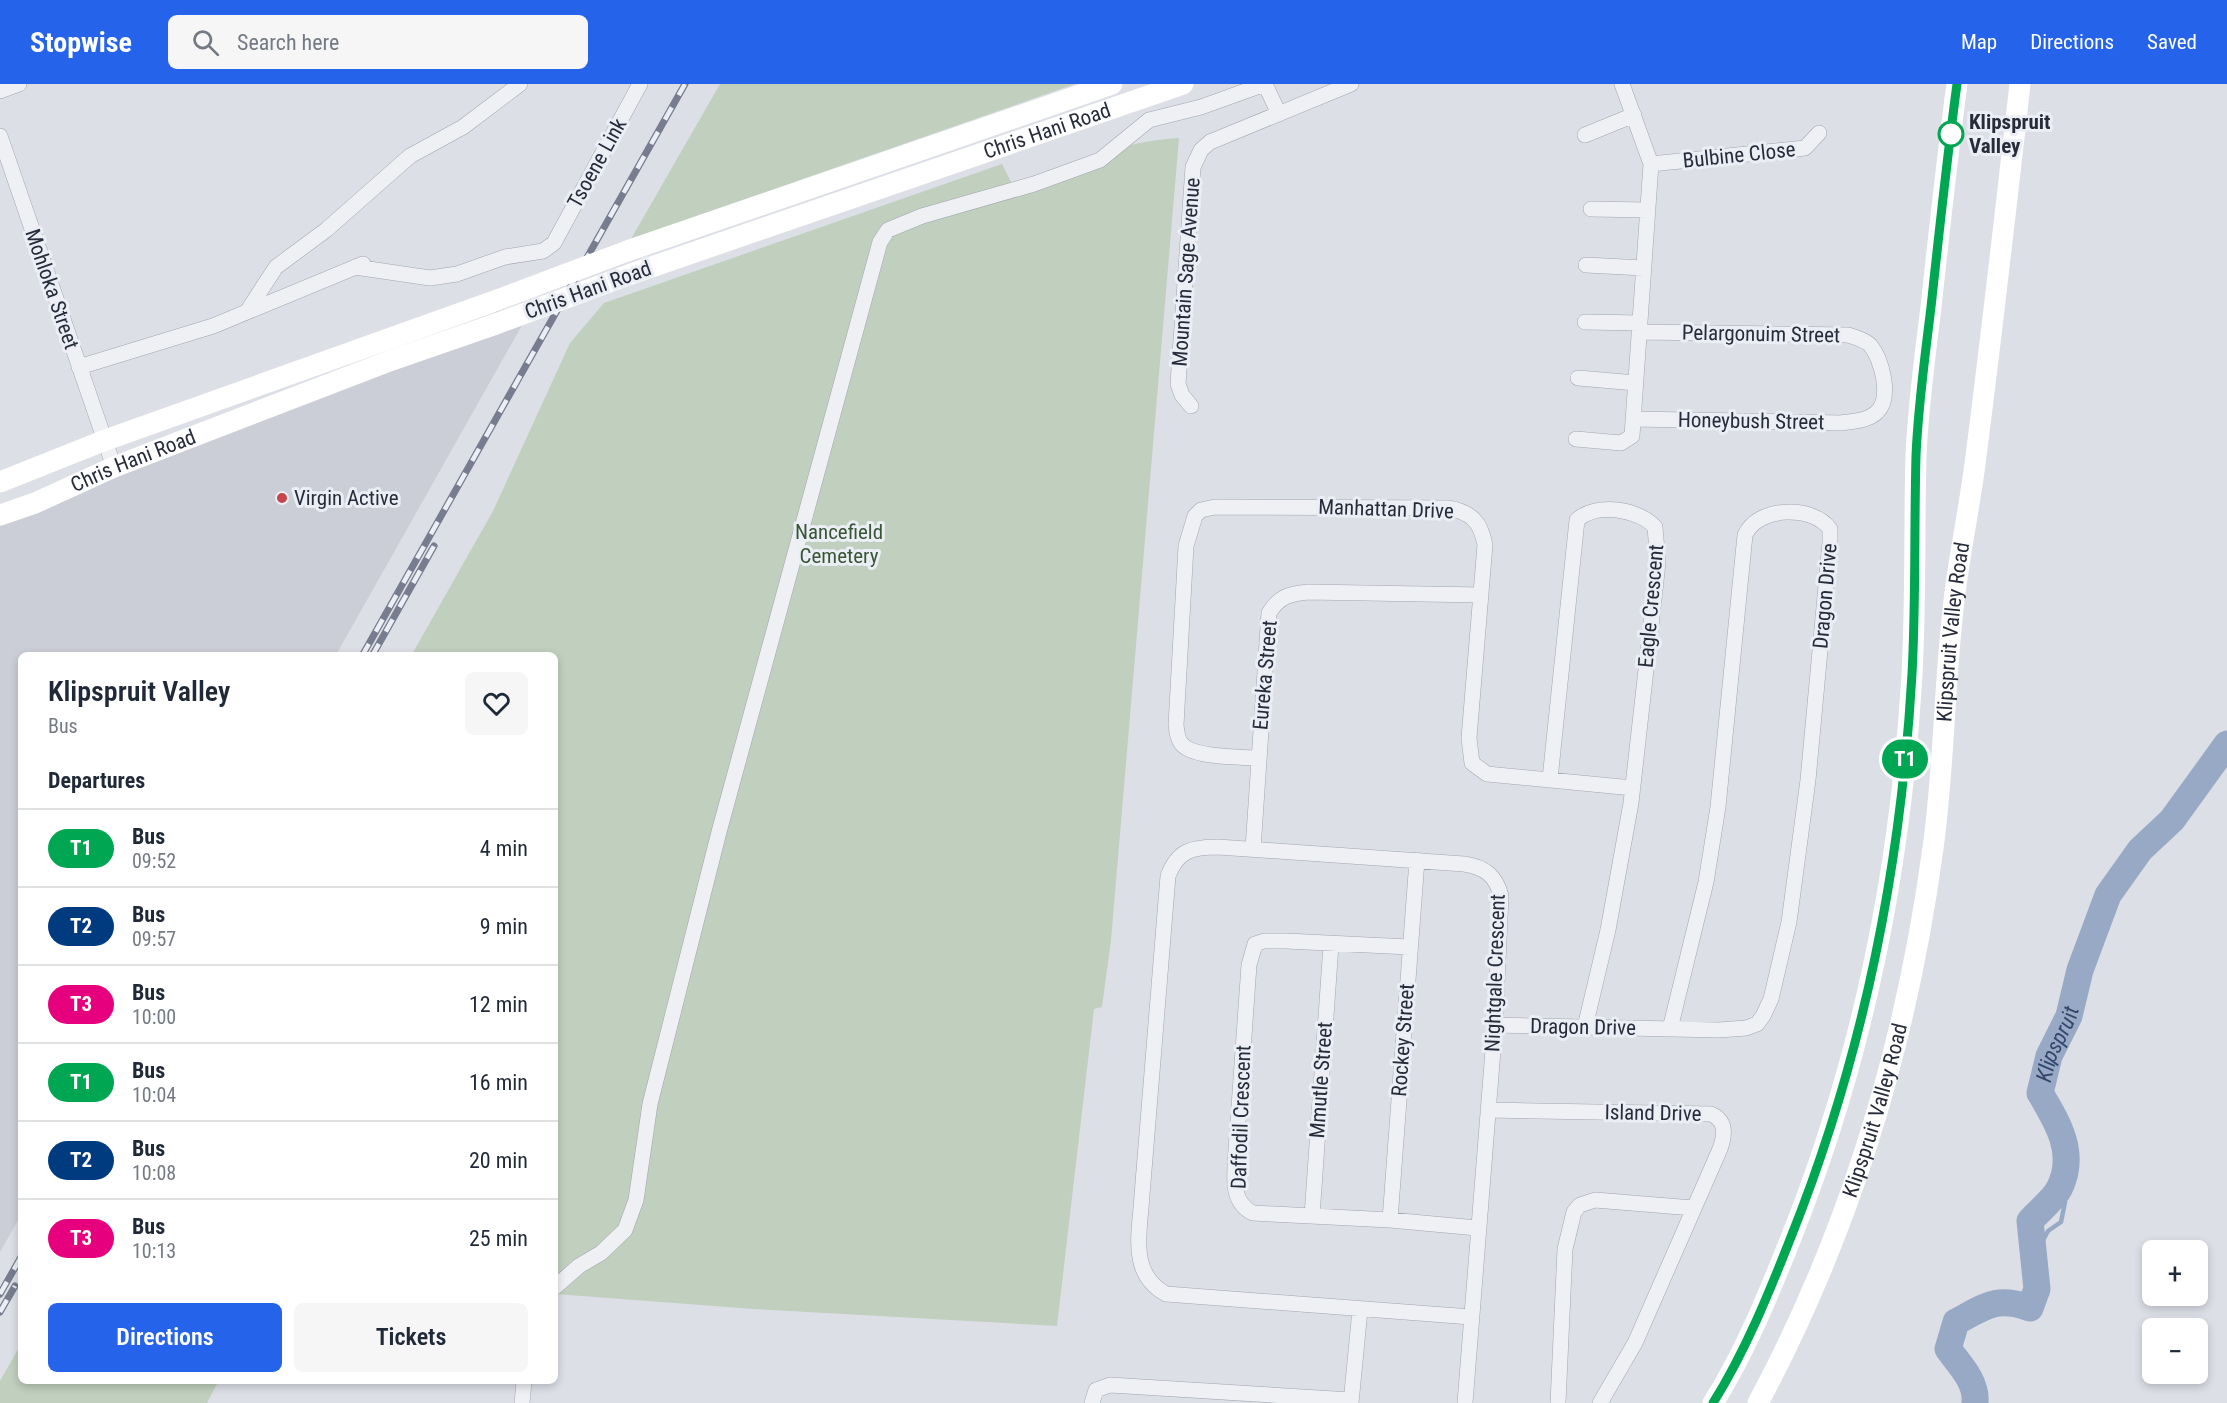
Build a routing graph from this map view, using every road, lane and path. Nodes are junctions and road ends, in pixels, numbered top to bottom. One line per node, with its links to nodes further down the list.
1 (19, 84): 11 (street)
2 (520, 84): 22 (street)
3 (640, 84): 22 (street, Tsoene Link)
4 (1112, 84): 32 (main road, Chris Hani Road, bridge)
5 (1183, 84): 33 (main road, Chris Hani Road, bridge)
6 (1265, 84): 12 (street); 52 (street)
7 (1351, 84): 12 (street, Mountain Sage Avenue)
8 (1622, 84): 13 (street)
9 (1957, 84): 62 (main road, Klipspruit Valley Road)
10 (2020, 84): 63 (main road, Klipspruit Valley Road)
11 (0, 91)
12 (1279, 114): 28 (street, Mountain Sage Avenue)
13 (1634, 114): 15 (street); 17 (street)
14 (1819, 133): 17 (street, Bulbine Close)
15 (1585, 135)
16 (0, 136): 25 (street, Mohloka Street)
17 (1652, 164): 19 (street)
18 (1591, 209): 19 (street)
19 (1648, 210): 21 (street)
20 (1586, 265): 21 (street)
21 (1644, 268): 24 (street)
22 (248, 310): 25 (street)
23 (1585, 321): 24 (street, Pelargonuim Street)
24 (1640, 327): 27 (street); 29 (street, Pelargonuim Street)
25 (79, 367): 32 (street, Mohloka Street)
26 (1578, 378): 27 (street)
27 (1636, 383): 30 (street)
28 (1191, 406)
29 (1868, 418): 30 (street, Honeybush Street)
30 (1634, 419): 31 (street)
31 (1576, 440)
32 (103, 441): 33 (street, Mohloka Street); 34 (main road, Chris Hani Road)
33 (114, 467): 35 (main road, Chris Hani Road)
34 (0, 482)
35 (0, 515)
36 (1480, 595): 37 (street, Eureka Street); 37 (street, Manhattan Drive); 38 (street, Manhattan Drive)
37 (1258, 758): 40 (street, Eureka Street)
38 (1550, 779): 39 (street, Manhattan Drive); 39 (street, Eagle Crescent)
39 (1633, 788): 45 (street, Eagle Crescent)
40 (1253, 849): 41 (street, Nightgale Crescent); 53 (street, Nightgale Crescent)
41 (1417, 860): 43 (street, Rockey Street); 44 (street, Nightgale Crescent)
42 (1331, 945): 43 (street, Daffodil Crescent); 49 (street, Mmutle Street); 49 (street, Daffodil Crescent)
43 (1409, 947): 50 (street, Rockey Street)
44 (1495, 1025): 45 (street, Dragon Drive); 47 (street, Nightgale Crescent)
45 (1585, 1027): 46 (street, Dragon Drive)
46 (1670, 1029): 46 (street, Dragon Drive)
47 (1488, 1110): 48 (street, Island Drive); 51 (street, Nightgale Crescent)
48 (1693, 1208): 60 (street); 61 (street, Island Drive)
49 (1312, 1216): 50 (street, Daffodil Crescent)
50 (1390, 1220): 51 (street, Daffodil Crescent)
51 (1478, 1228): 54 (street, Nightgale Crescent)
52 (558, 1284)
53 (1360, 1310): 54 (street, Nightgale Crescent); 56 (street)
54 (1471, 1317): 59 (street)
55 (524, 1384): 57 (street)
56 (1351, 1402): 58 (street)
57 (522, 1403)
58 (1092, 1403)
59 (1465, 1403)
60 (1558, 1403)
61 (1600, 1403)
62 (1713, 1403)
63 (1758, 1403)

